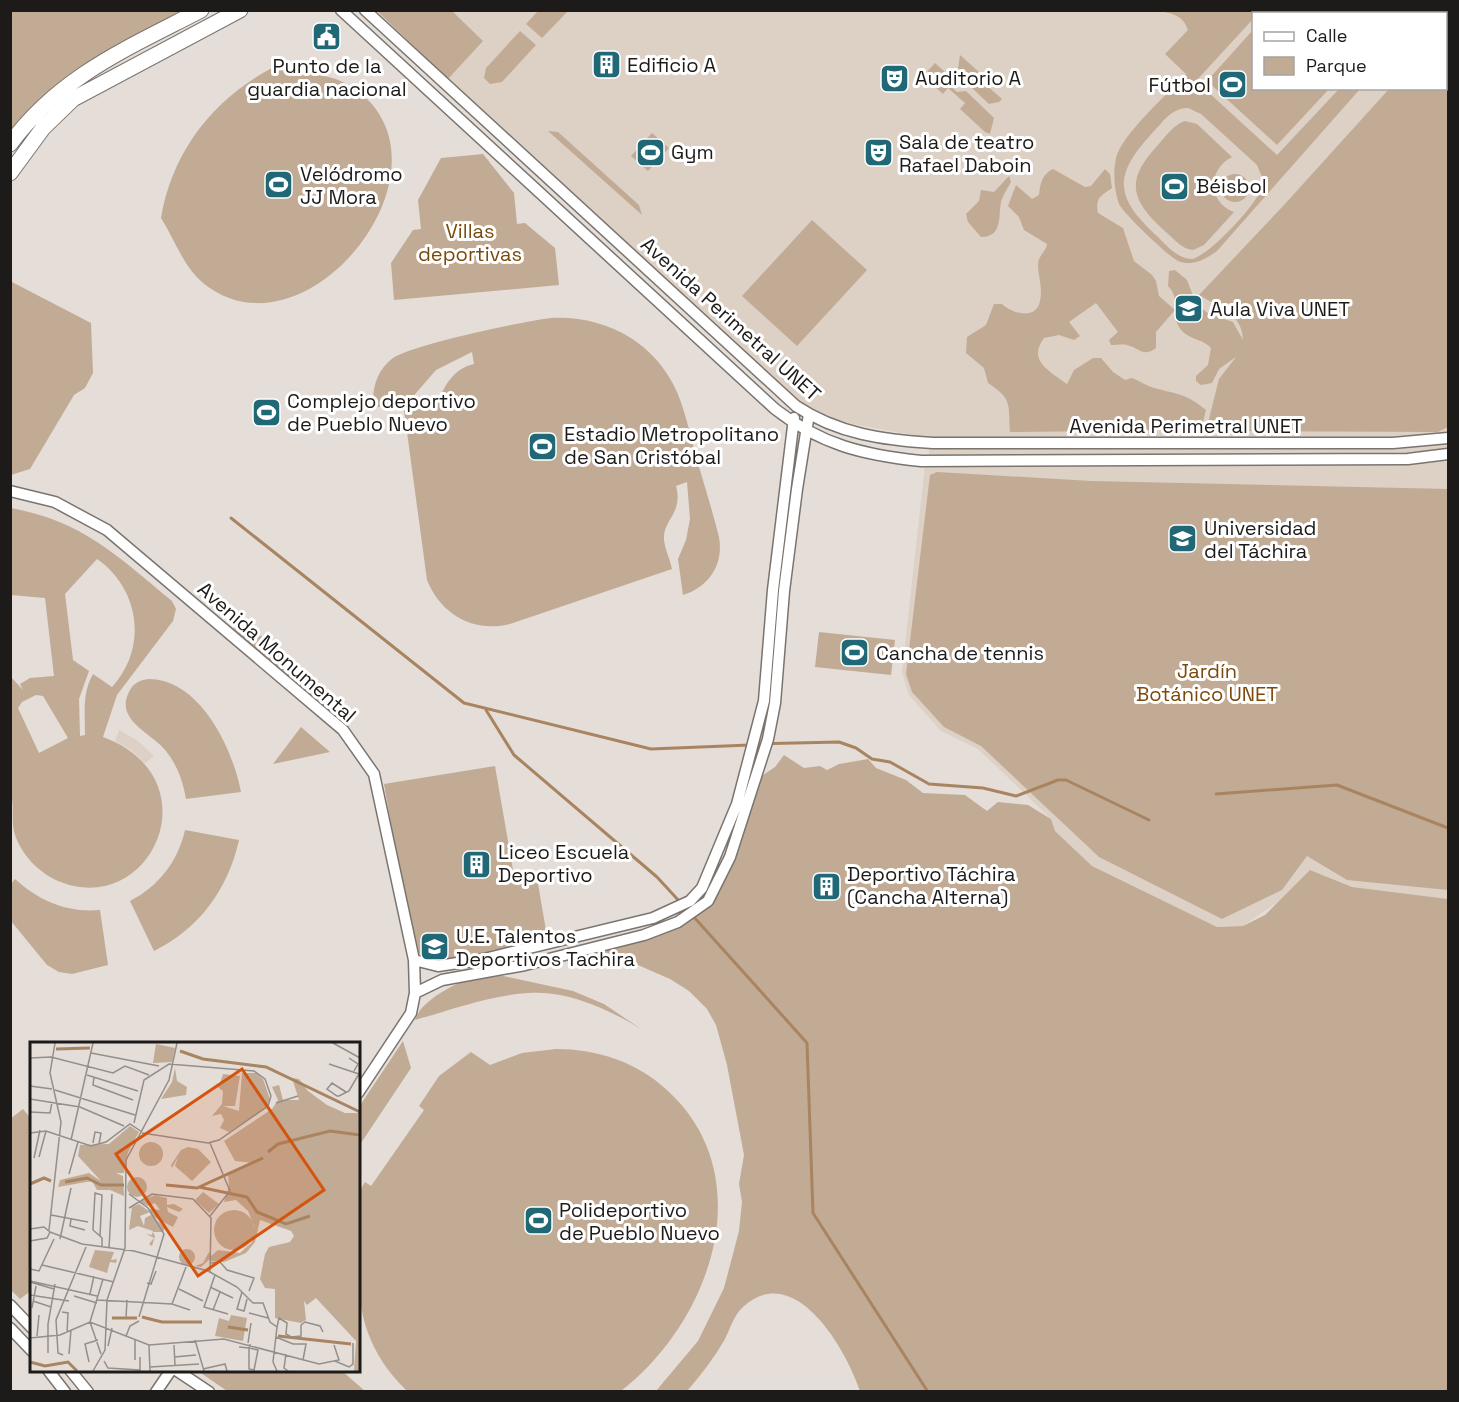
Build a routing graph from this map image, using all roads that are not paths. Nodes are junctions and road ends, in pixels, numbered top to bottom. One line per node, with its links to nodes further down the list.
1 (201, 10): 9 (street)
2 (240, 10): 10 (street)
3 (341, 10): 6 (street)
4 (365, 10): 5 (street, Avenida Perimetral UNET)
5 (459, 97): 6 (street); 7 (street, Avenida Perimetral UNET)
6 (449, 108): 8 (street)
7 (475, 112): 8 (street); 11 (street, Avenida Perimetral UNET)
8 (465, 123): 13 (street)
9 (10, 144)
10 (10, 173)
11 (796, 406): 12 (street, Avenida Perimetral UNET); 13 (street)
12 (809, 414): 14 (street); 15 (street, Avenida Perimetral UNET)
13 (793, 423): 14 (street); 18 (street)
14 (806, 432): 16 (street); 18 (street)
15 (1449, 438)
16 (1449, 454)
17 (10, 491): 22 (street, Avenida Monumental)
18 (769, 702): 19 (street); 19 (street)
19 (694, 905): 20 (street); 21 (street)
20 (549, 943): 21 (street); 22 (street)
21 (552, 957): 23 (street)
22 (414, 960): 23 (street, Avenida Monumental)
23 (415, 993): 24 (street, Avenida Monumental)
24 (360, 1090)
25 (10, 1305): 26 (street)
26 (30, 1326)
27 (10, 1328): 28 (street)
28 (30, 1349)
29 (49, 1372): 33 (street)
30 (71, 1372): 34 (street)
31 (170, 1372): 35 (street)
32 (178, 1372): 36 (street)
33 (65, 1392)
34 (88, 1392)
35 (156, 1392)
36 (209, 1392)

